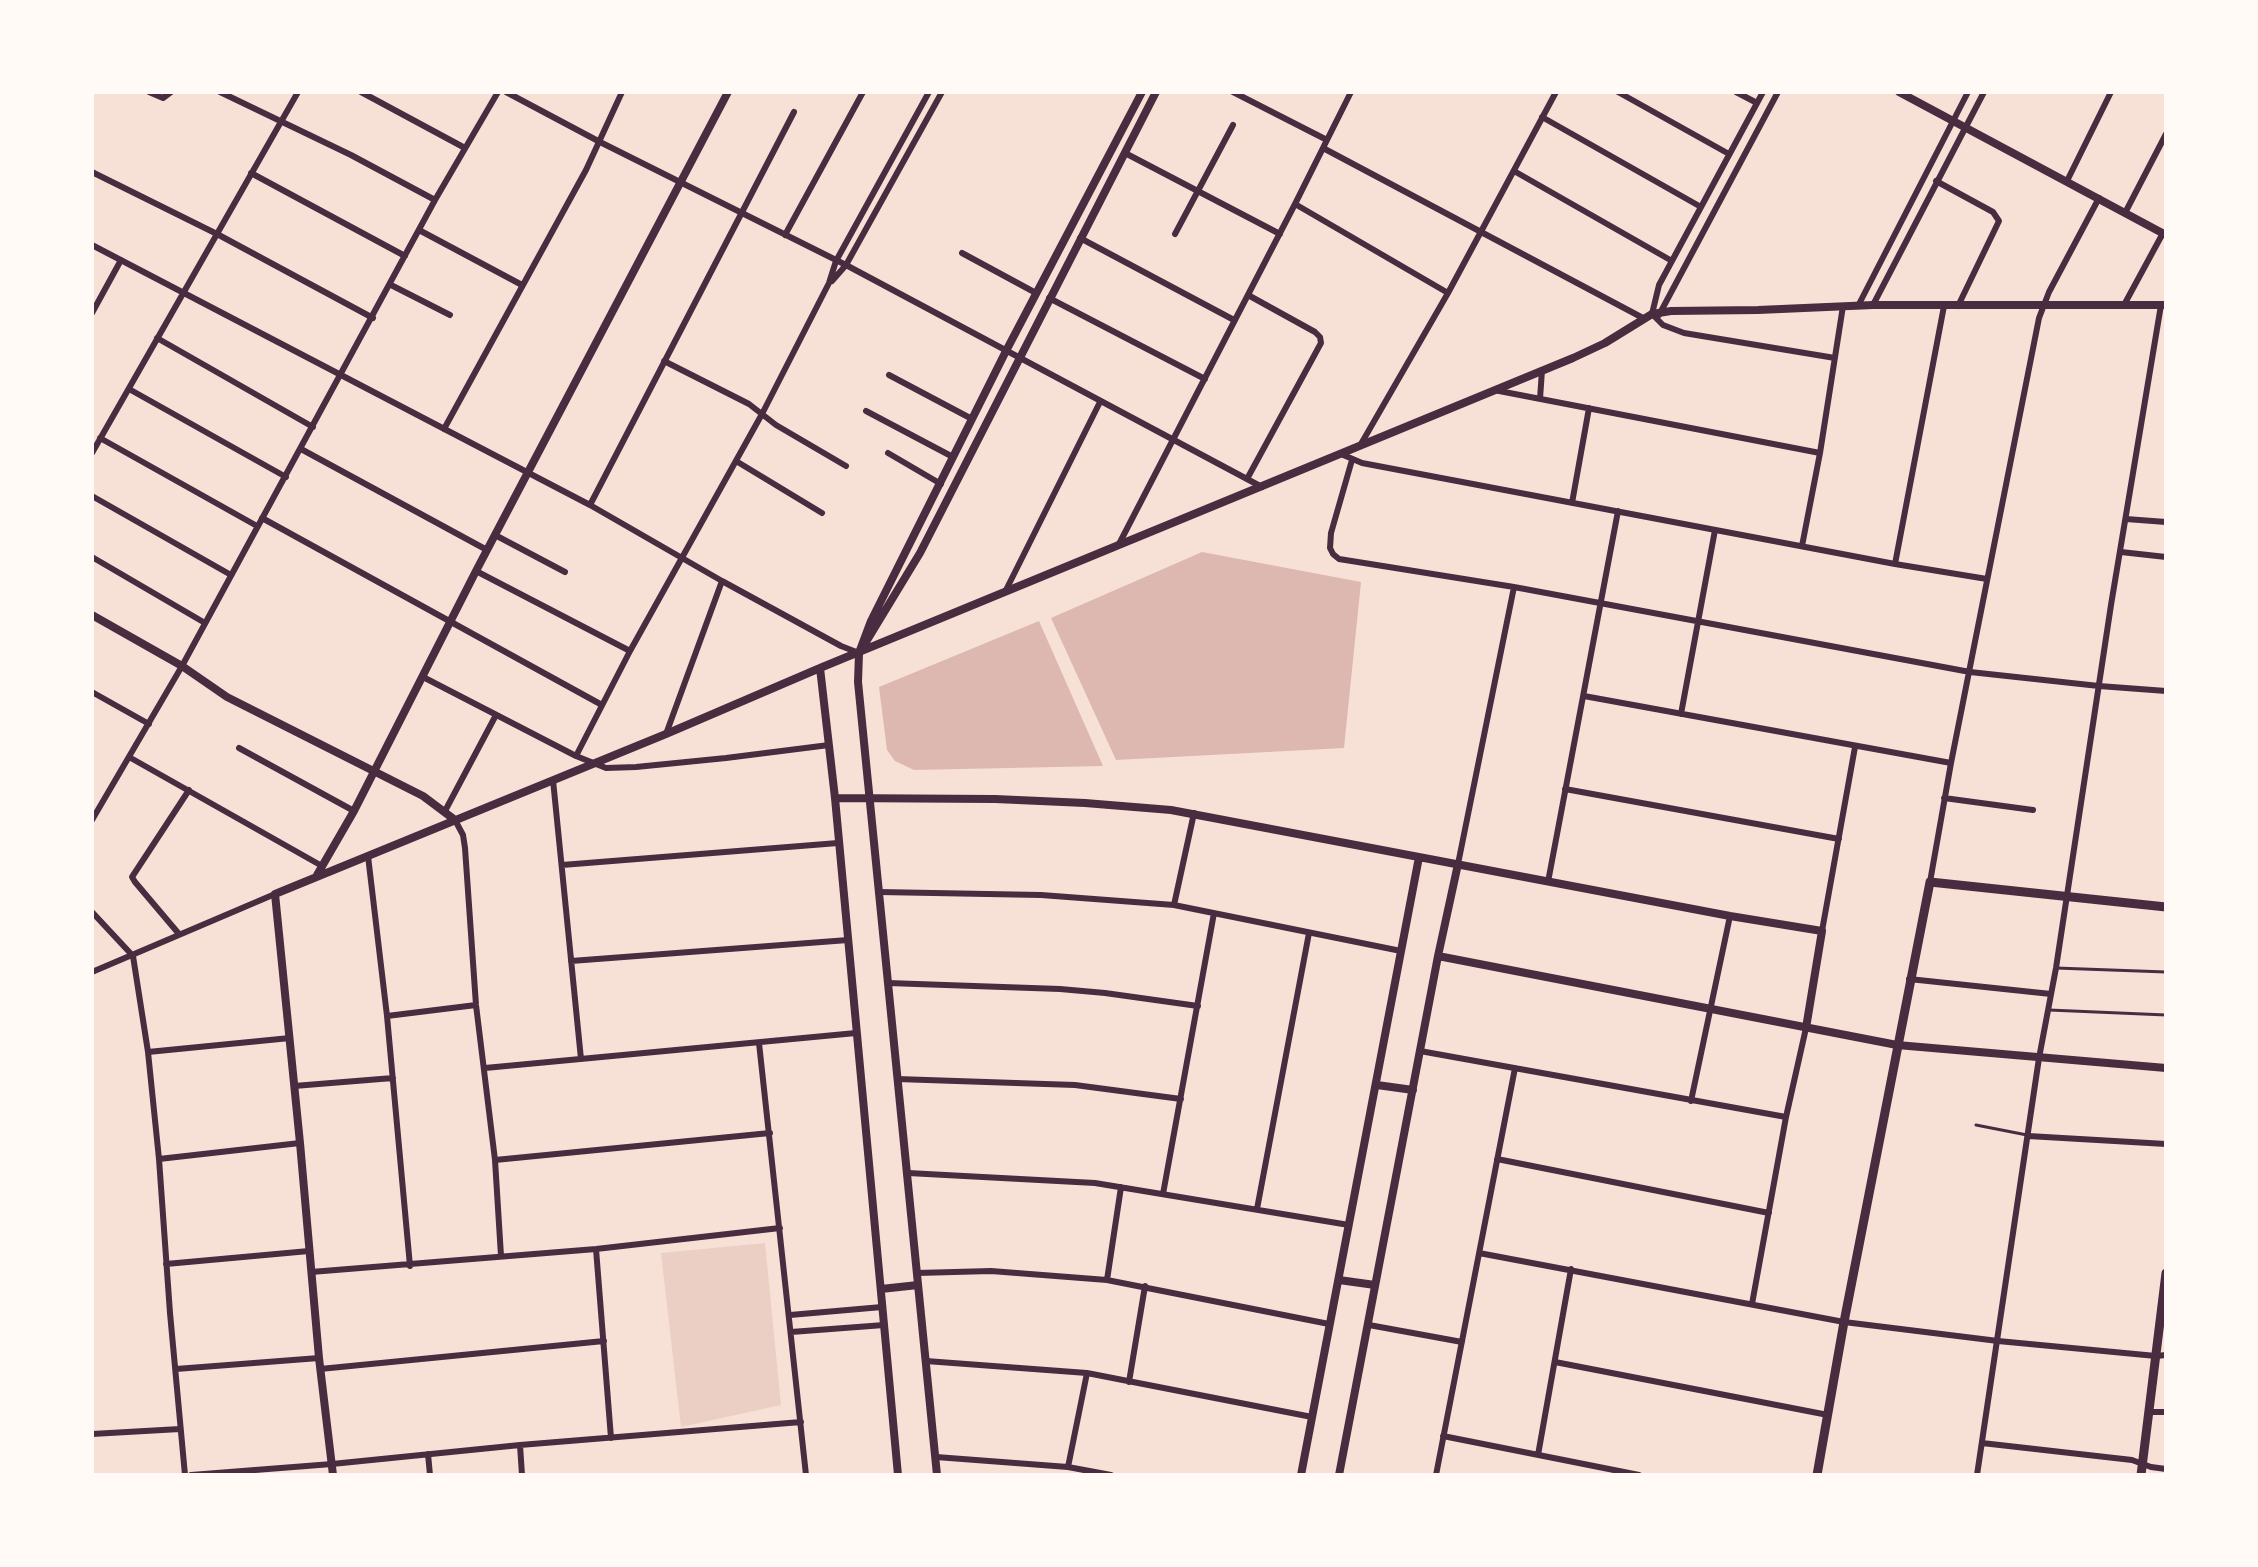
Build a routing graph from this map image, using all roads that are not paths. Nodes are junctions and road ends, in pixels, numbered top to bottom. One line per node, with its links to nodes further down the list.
1 (149, 92): 2 (street)
2 (171, 92)
3 (220, 92): 31 (street)
4 (298, 92): 31 (street)
5 (361, 92): 37 (street)
6 (498, 92): 37 (street)
7 (506, 92): 36 (street)
8 (622, 92): 36 (street)
9 (728, 92): 46 (street)
10 (863, 92): 62 (street)
11 (929, 92): 68 (street)
12 (942, 92): 70 (street)
13 (1142, 92): 75 (street)
14 (1156, 92): 39 (street)
15 (1233, 92): 26 (street)
16 (1351, 92): 35 (street)
17 (1556, 92): 29 (street)
18 (1618, 92): 40 (street)
19 (1736, 92): 27 (street)
20 (1763, 92): 27 (street)
21 (1778, 92): 89 (street)
22 (1899, 92): 30 (street)
23 (1968, 92): 30 (street)
24 (1984, 92): 33 (street)
25 (2111, 92): 45 (street)
26 (1244, 95): 35 (street)
27 (1757, 103): 40 (street)
28 (794, 112): 54 (street)
29 (1542, 117): 41 (street); 52 (street)
30 (1952, 120): 33 (street); 50 (street)
31 (281, 121): 43 (street); 49 (street)
32 (1233, 125): 47 (street)
33 (1966, 127): 44 (street); 45 (street)
34 (2166, 134): 55 (street)
35 (1327, 140): 38 (street)
36 (600, 142): 46 (street); 73 (street)
37 (465, 148): 49 (street)
38 (1323, 148): 51 (street); 57 (street)
39 (1125, 153): 47 (street); 63 (street)
40 (1729, 154): 52 (street)
41 (1514, 171): 57 (street); 69 (street)
42 (92, 172): 58 (street)
43 (251, 173): 58 (street); 66 (street)
44 (1936, 181): 53 (street); 86 (street)
45 (2067, 181): 48 (street)
46 (680, 182): 54 (street); 123 (street)
47 (1198, 190): 59 (street); 60 (street)
48 (2099, 198): 55 (street); 80 (street)
49 (435, 200): 56 (street)
50 (1912, 201): 53 (street); 84 (street)
51 (1295, 204): 60 (street); 76 (street)
52 (1701, 207): 69 (street)
53 (1923, 207): 79 (street)
54 (742, 213): 62 (street); 96 (street)
55 (2125, 213): 61 (street)
56 (419, 230): 66 (street); 73 (street)
57 (1481, 232): 76 (street); 89 (street)
58 (217, 234): 74 (street); 90 (street)
59 (1175, 234)
60 (1280, 234): 77 (street)
61 (2165, 234): 81 (street)
62 (785, 235): 68 (street)
63 (1080, 238): 78 (street); 91 (street)
64 (92, 245): 67 (street)
65 (962, 253): 75 (street)
66 (405, 256): 72 (street)
67 (121, 260): 74 (street); 87 (street)
68 (836, 261): 70 (street); 71 (street)
69 (1672, 261): 89 (street)
70 (846, 265): 71 (street); 93 (street)
71 (829, 283): 107 (street)
72 (391, 285): 88 (street); 90 (street)
73 (522, 285): 110 (street)
74 (184, 292): 92 (street); 98 (street)
75 (1036, 293): 93 (street)
76 (1448, 293): 113 (street)
77 (1248, 295): 91 (street); 125 (street)
78 (1049, 298): 94 (street); 100 (street)
79 (1873, 305): 84 (street); 85 (street)
80 (2043, 305): 81 (street); 86 (street); 150 (street)
81 (2124, 305): 82 (street)
82 (2163, 305): 134 (street)
83 (1843, 306): 84 (street); 89 (street); 95 (street)
84 (1858, 306)
85 (1944, 306): 86 (street); 146 (street)
86 (1958, 306)
87 (92, 313)
88 (450, 315)
89 (1653, 316): 95 (street); 97 (street)
90 (373, 318): 98 (street)
91 (1234, 320): 100 (street)
92 (157, 338): 101 (street); 109 (street)
93 (1006, 351): 94 (street); 108 (street)
94 (1018, 358): 104 (street); 160 (street)
95 (1835, 358): 117 (street)
96 (664, 361): 107 (street); 130 (street)
97 (1542, 370): 102 (street); 103 (street)
98 (341, 374): 109 (street); 110 (street)
99 (889, 375): 108 (street)
100 (1205, 379): 112 (street)
101 (129, 389): 111 (street); 124 (street)
102 (1491, 390): 103 (street); 113 (street)
103 (1540, 399): 105 (street)
104 (1100, 402): 112 (street); 153 (street)
105 (1589, 408): 117 (street); 129 (street)
106 (866, 411): 119 (street)
107 (762, 414): 121 (street); 122 (street)
108 (972, 419): 119 (street)
109 (313, 427): 114 (street)
110 (444, 429): 123 (street)
111 (100, 438): 115 (street); 136 (street)
112 (1172, 439): 125 (street); 139 (street)
113 (1361, 444): 118 (street)
114 (301, 449): 124 (street); 141 (street)
115 (92, 453)
116 (888, 453): 126 (street)
117 (1820, 453): 140 (street)
118 (1341, 454): 120 (street); 127 (street)
119 (953, 457): 126 (street)
120 (1352, 460): 129 (street); 152 (street)
121 (736, 461): 132 (street); 145 (street)
122 (846, 466)
123 (528, 472): 130 (street); 138 (street)
124 (286, 477): 133 (street)
125 (1247, 479): 127 (street)
126 (941, 484): 160 (street)
127 (1262, 487): 139 (street)
128 (92, 496): 149 (street)
129 (1572, 503): 131 (street)
130 (590, 505): 145 (street)
131 (1618, 511): 137 (street); 154 (street)
132 (822, 513)
133 (262, 518): 136 (street); 157 (street)
134 (2126, 519): 135 (street); 142 (street)
135 (2166, 522)
136 (257, 526): 149 (street)
137 (1715, 530): 140 (street); 158 (street)
138 (495, 535): 141 (street); 148 (street)
139 (1118, 546): 153 (street)
140 (1802, 546): 146 (street)
141 (487, 550): 147 (street)
142 (2121, 552): 144 (street); 165 (street)
143 (92, 557): 156 (street)
144 (2166, 557)
145 (682, 558): 151 (street); 159 (street)
146 (1895, 564): 150 (street)
147 (476, 571): 157 (street); 159 (street)
148 (565, 572)
149 (231, 575): 156 (street)
150 (1987, 579): 163 (street)
151 (722, 581): 160 (street); 173 (street)
152 (1514, 587): 154 (street); 198 (street)
153 (1004, 592): 160 (street)
154 (1600, 603): 158 (street); 168 (street)
155 (92, 615): 161 (street)
156 (205, 623): 161 (street)
157 (450, 623): 164 (street); 169 (street)
158 (1698, 623): 163 (street); 170 (street)
159 (630, 651): 169 (street)
160 (859, 653): 162 (street); 185 (street)
161 (182, 666): 172 (street); 181 (street)
162 (820, 668): 173 (street); 174 (street)
163 (1970, 672): 165 (street); 179 (street)
164 (423, 677): 171 (street); 181 (street)
165 (2099, 686): 166 (street); 206 (street)
166 (2166, 691)
167 (92, 692): 172 (street)
168 (1584, 696): 170 (street); 183 (street)
169 (602, 705): 177 (street)
170 (1681, 714): 175 (street)
171 (496, 715): 177 (street); 190 (street)
172 (149, 724): 178 (street)
173 (666, 734): 180 (street)
174 (829, 745): 180 (street); 186 (street)
175 (1855, 747): 179 (street); 194 (street)
176 (239, 748): 189 (street)
177 (576, 756): 180 (street)
178 (129, 757): 184 (street); 192 (street)
179 (1951, 763): 187 (street)
180 (594, 764): 182 (street)
181 (374, 773): 189 (street); 190 (street)
182 (553, 780): 193 (street); 199 (street)
183 (1565, 789): 194 (street); 202 (street)
184 (189, 790): 200 (street); 214 (street)
185 (870, 797): 186 (street); 191 (street); 204 (street)
186 (835, 798): 195 (street)
187 (1944, 798): 188 (street); 203 (street)
188 (2033, 810)
189 (354, 811): 200 (street)
190 (445, 811): 193 (street)
191 (1194, 813): 197 (street); 207 (street)
192 (92, 820)
193 (455, 820): 196 (street); 226 (street)
194 (1839, 839): 212 (street)
195 (838, 843): 199 (street); 215 (street)
196 (368, 856): 201 (street); 231 (street)
197 (1419, 857): 198 (street); 216 (street)
198 (1458, 864): 202 (street); 218 (street)
199 (562, 865): 219 (street)
200 (322, 866): 201 (street)
201 (317, 875): 205 (street)
202 (1548, 882): 211 (street)
203 (1930, 882): 206 (main road); 223 (main road)
204 (879, 892): 207 (street); 224 (street)
205 (275, 894): 214 (street); 234 (street)
206 (2066, 897): 208 (main road); 220 (street)
207 (1174, 905): 210 (street)
208 (2166, 907)
209 (92, 912): 217 (street)
210 (1214, 913): 213 (street); 227 (street)
211 (1730, 916): 212 (street); 228 (street)
212 (1822, 931): 232 (street)
213 (1309, 933): 216 (street); 263 (street)
214 (179, 934): 217 (street)
215 (848, 940): 219 (street); 233 (street)
216 (1401, 951): 246 (street)
217 (133, 956): 221 (street); 238 (street)
218 (1438, 956): 228 (street); 237 (street)
219 (571, 961): 240 (street)
220 (2056, 968): 222 (lane); 225 (street)
221 (92, 972)
222 (2166, 972)
223 (1909, 979): 225 (street); 236 (main road)
224 (888, 983): 227 (street); 245 (street)
225 (2051, 994): 229 (street)
226 (476, 1005): 231 (street); 241 (street)
227 (1198, 1006): 249 (street)
228 (1711, 1008): 232 (street); 250 (street)
229 (2049, 1010): 230 (lane); 239 (street)
230 (2166, 1015)
231 (387, 1016): 244 (street)
232 (1806, 1028): 236 (street); 251 (street)
233 (856, 1033): 235 (street); 282 (street)
234 (290, 1038): 238 (street); 247 (street)
235 (759, 1043): 240 (street); 253 (street)
236 (1897, 1045): 239 (street); 287 (main road)
237 (1420, 1051): 242 (street); 248 (street)
238 (148, 1052): 257 (street)
239 (2039, 1058): 243 (street); 254 (street)
240 (581, 1059): 241 (street)
241 (485, 1068): 259 (street)
242 (1515, 1068): 250 (street); 258 (street)
243 (2166, 1068)
244 (393, 1078): 247 (street); 272 (street)
245 (897, 1079): 249 (street); 260 (street)
246 (1377, 1085): 248 (street); 265 (street)
247 (294, 1086): 255 (street)
248 (1413, 1090): 280 (street)
249 (1181, 1099): 262 (street)
250 (1691, 1101): 251 (street)
251 (1786, 1117): 264 (street)
252 (1976, 1125): 254 (lane)
253 (770, 1133): 259 (street); 266 (street)
254 (2028, 1136): 256 (street); 293 (street)
255 (300, 1143): 257 (street); 268 (street)
256 (2166, 1144)
257 (159, 1159): 271 (street)
258 (1497, 1159): 264 (street); 269 (street)
259 (495, 1160): 270 (street)
260 (908, 1173): 261 (street); 275 (street)
261 (1121, 1187): 262 (street); 277 (street)
262 (1163, 1194): 263 (street)
263 (1257, 1209): 265 (street)
264 (1769, 1213): 284 (street)
265 (1349, 1225): 278 (street)
266 (780, 1228): 267 (street); 286 (street)
267 (596, 1249): 270 (street); 292 (street)
268 (309, 1251): 271 (street); 274 (street)
269 (1479, 1253): 273 (street); 294 (street)
270 (501, 1256): 272 (street)
271 (166, 1264): 299 (street)
272 (410, 1266): 274 (street)
273 (1571, 1269): 284 (street); 298 (street)
274 (311, 1272): 296 (street)
275 (917, 1273): 277 (street); 279 (street)
276 (2166, 1273): 283 (main road)
277 (1107, 1280): 281 (street)
278 (1339, 1280): 280 (street); 288 (street)
279 (918, 1285): 282 (street); 297 (street)
280 (1375, 1285): 290 (street)
281 (1145, 1286): 288 (street); 302 (street)
282 (881, 1289): 285 (street)
283 (2165, 1294): 295 (main road)
284 (1752, 1304): 287 (street)
285 (882, 1307): 286 (street); 289 (street)
286 (790, 1315): 291 (street)
287 (1844, 1322): 293 (street); 305 (main road)
288 (1329, 1324): 306 (street)
289 (884, 1325): 291 (street); 327 (street)
290 (1369, 1325): 294 (street); 331 (street)
291 (791, 1332): 307 (street)
292 (604, 1341): 300 (street); 311 (street)
293 (1998, 1341): 295 (street); 312 (street)
294 (1462, 1342): 310 (street)
295 (2161, 1355): 303 (main road)
296 (319, 1358): 299 (street); 300 (street)
297 (926, 1361): 301 (street); 316 (street)
298 (1555, 1362): 305 (street); 315 (street)
299 (176, 1369): 308 (street)
300 (320, 1369): 317 (street)
301 (1087, 1373): 302 (street); 319 (street)
302 (1129, 1382): 306 (street)
303 (2149, 1412): 304 (street); 318 (main road)
304 (2166, 1412)
305 (1828, 1415): 334 (main road)
306 (1312, 1417): 330 (street)
307 (801, 1422): 311 (street); 326 (street)
308 (180, 1429): 309 (street); 321 (street)
309 (92, 1434)
310 (1443, 1436): 315 (street); 332 (street)
311 (611, 1438): 313 (street)
312 (1982, 1443): 318 (street); 335 (street)
313 (520, 1445): 314 (street); 325 (street)
314 (428, 1454): 317 (street); 324 (street)
315 (1538, 1455): 333 (street)
316 (936, 1457): 319 (street); 328 (street)
317 (332, 1464): 322 (street); 323 (street)
318 (2143, 1464): 320 (street); 336 (main road)
319 (1068, 1467): 329 (street)
320 (2166, 1469)
321 (185, 1475)
322 (191, 1475)
323 (333, 1475)
324 (430, 1475)
325 (522, 1475)
326 (806, 1475)
327 (898, 1475)
328 (937, 1475)
329 (1111, 1475)
330 (1301, 1475)
331 (1339, 1475)
332 (1436, 1475)
333 (1639, 1475)
334 (1817, 1475)
335 (1977, 1475)
336 (2141, 1475)

